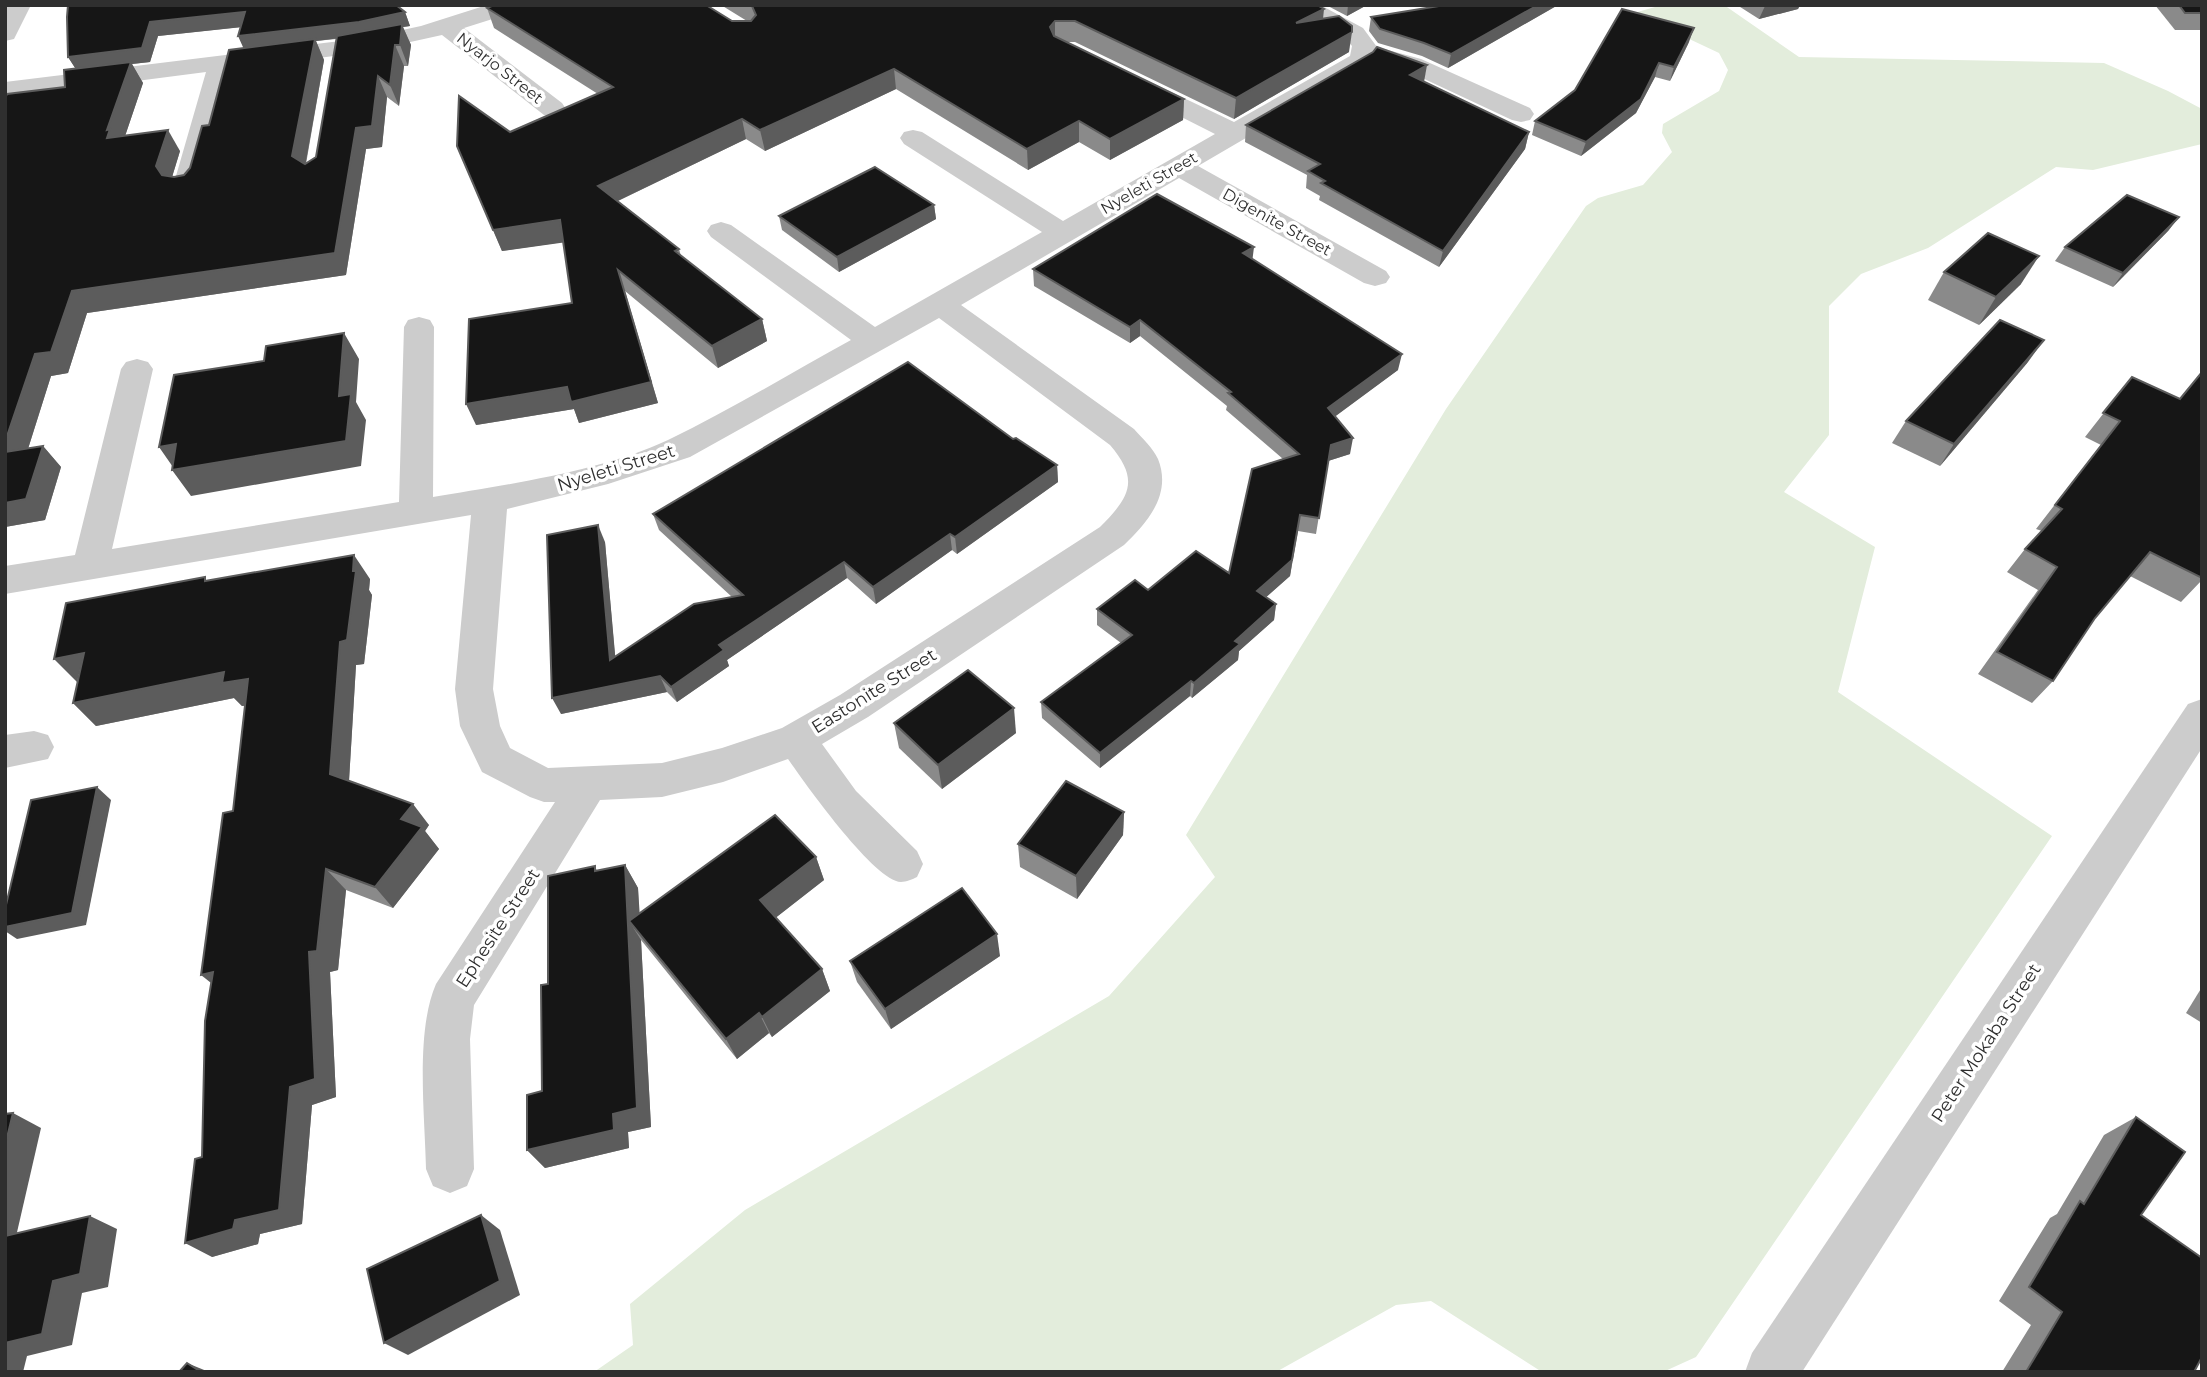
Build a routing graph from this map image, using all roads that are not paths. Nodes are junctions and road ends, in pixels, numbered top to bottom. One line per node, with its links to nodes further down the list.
1 (19, 5): 6 (street)
2 (513, 5): 4 (street, Nyarjo Street)
3 (1299, 5): 7 (street)
4 (474, 11): 5 (street, Nyarjo Street)
5 (447, 27): 8 (street, Nyarjo Street); 11 (street, Nyarjo Street)
6 (5, 34)
7 (1365, 50): 12 (street); 13 (street, Nyeleti Street)
8 (221, 64): 10 (street, Nyarjo Street); 16 (street)
9 (1114, 73): 13 (street)
10 (5, 90)
11 (553, 109)
12 (1521, 114)
13 (1235, 133): 15 (street, Nyeleti Street)
14 (914, 138): 18 (street)
15 (1178, 166): 18 (street, Nyeleti Street); 19 (street, Digenite Street)
16 (186, 188)
17 (721, 231): 22 (street)
18 (1063, 233): 20 (street, Nyeleti Street)
19 (1375, 277)
20 (940, 304): 22 (street, Nyeleti Street); 29 (street, Eastonite Street)
21 (419, 327): 25 (street)
22 (874, 341): 24 (street, Nyeleti Street)
23 (136, 369): 26 (street)
24 (490, 500): 25 (street, Nyeleti Street); 30 (street, Eastonite Street)
25 (416, 512): 26 (street, Nyeleti Street)
26 (90, 566): 27 (street, Nyeleti Street)
27 (5, 580)
28 (2202, 715): 33 (street, Peter Mokaba Street)
29 (796, 739): 30 (street, Eastonite Street); 31 (street)
30 (588, 784): 32 (street, Ephesite Street)
31 (902, 864)
32 (450, 1169)
33 (1770, 1372)

